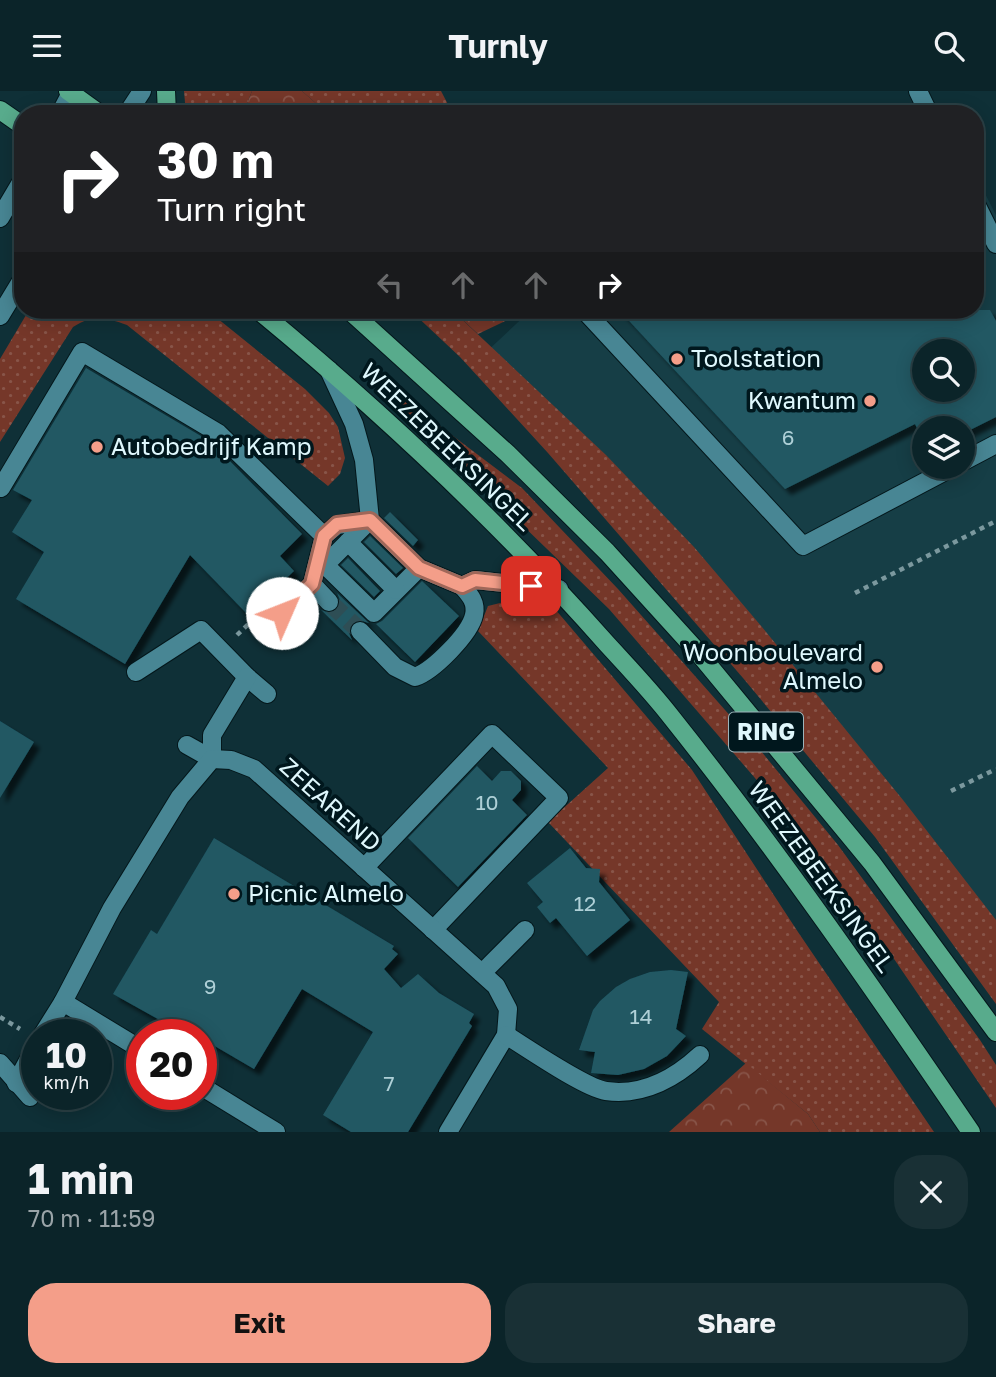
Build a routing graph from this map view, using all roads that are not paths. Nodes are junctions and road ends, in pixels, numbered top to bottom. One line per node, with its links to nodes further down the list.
1 (70, 92): 2 (main road)
2 (88, 105)
3 (14, 194): 4 (street)
4 (0, 218)
5 (984, 220): 6 (street)
6 (996, 244)
7 (14, 293): 8 (street)
8 (0, 316)
9 (269, 319): 12 (main road, WEEZEBEEKSINGEL / RING)
10 (359, 319): 39 (main road, WEEZEBEEKSINGEL / RING)
11 (592, 319): 15 (street)
12 (328, 367): 17 (street); 23 (main road, WEEZEBEEKSINGEL / RING)
13 (996, 445): 14 (street)
14 (975, 456)
15 (930, 479)
16 (1, 488): 18 (street)
17 (370, 520): 18 (street); 19 (street); 20 (street)
18 (318, 530): 21 (street)
19 (348, 543): 24 (street); 24 (street)
20 (419, 568): 22 (street); 24 (street)
21 (312, 584): 25 (street); 26 (street)
22 (462, 586): 23 (street); 27 (street)
23 (559, 589): 47 (main road, WEEZEBEEKSINGEL / RING)
24 (396, 590)
25 (329, 602)
26 (282, 613)
27 (360, 631)
28 (136, 672): 29 (street)
29 (247, 677): 30 (street); 32 (street)
30 (267, 694)
31 (187, 745): 32 (street, ZEEAREND)
32 (212, 759): 33 (street, ZEEAREND); 37 (street)
33 (364, 867): 34 (street, ZEEAREND); 34 (street)
34 (433, 930): 36 (street, ZEEAREND)
35 (525, 930): 36 (street)
36 (481, 973): 40 (street, ZEEAREND)
37 (63, 1002): 38 (street); 41 (street)
38 (52, 1019)
39 (996, 1032)
40 (506, 1035): 42 (street); 49 (street)
41 (126, 1040)
42 (700, 1055)
43 (0, 1063): 45 (street)
44 (21, 1066): 45 (street)
45 (8, 1083)
46 (217, 1096): 48 (street)
47 (950, 1102): 50 (main road); 51 (main road, WEEZEBEEKSINGEL / RING)
48 (276, 1132)
49 (448, 1132)
50 (958, 1132)
51 (971, 1132)

